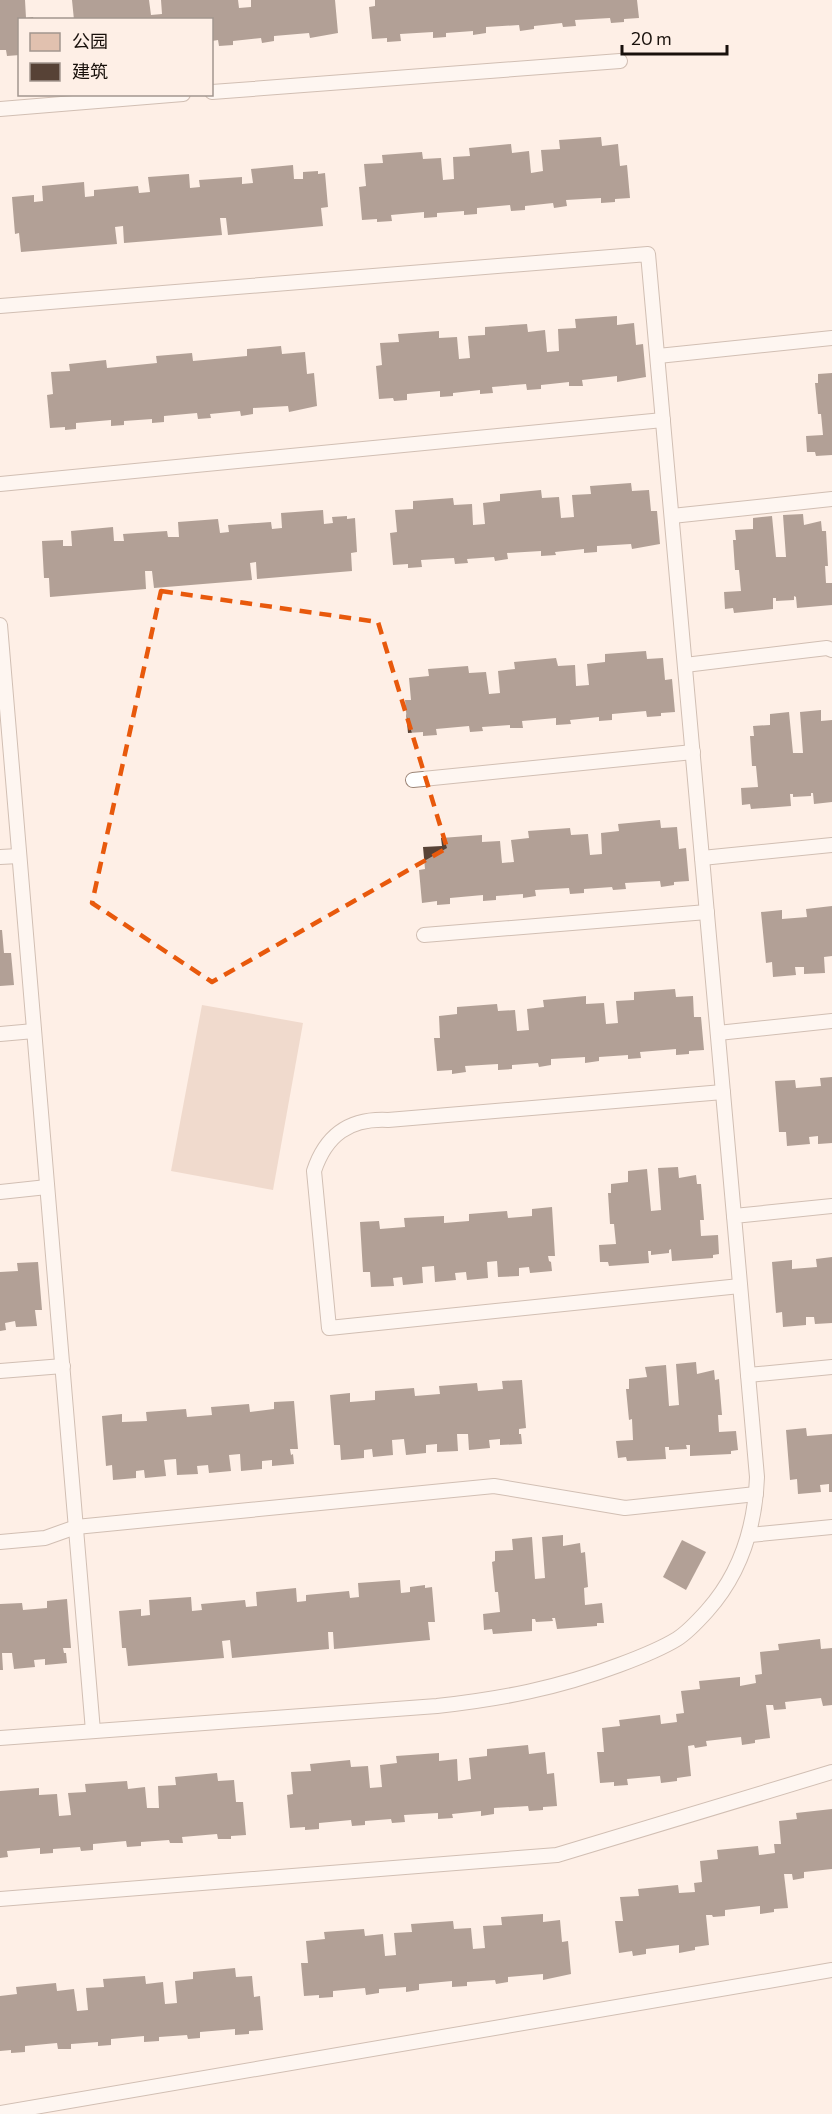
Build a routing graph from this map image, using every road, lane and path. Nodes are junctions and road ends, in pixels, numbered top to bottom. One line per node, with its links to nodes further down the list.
1 (620, 61): 2 (lane)
2 (213, 92)
3 (159, 96): 4 (lane)
4 (0, 109)
5 (0, 306): 7 (lane)
6 (832, 338): 7 (lane)
7 (658, 356): 8 (lane)
8 (663, 420): 9 (lane); 11 (lane)
9 (0, 484)
10 (832, 499): 11 (lane)
11 (672, 516): 14 (lane)
12 (0, 625): 15 (lane)
13 (832, 650): 14 (lane)
14 (685, 665): 16 (lane)
15 (4, 711): 19 (lane)
16 (693, 752): 17 (lane); 21 (lane)
17 (413, 780)
18 (832, 845): 21 (lane)
19 (19, 856): 20 (lane); 25 (lane)
20 (0, 857)
21 (702, 858): 22 (lane)
22 (707, 912): 23 (lane); 26 (lane)
23 (424, 935)
24 (832, 1021): 26 (lane)
25 (34, 1031): 27 (lane); 29 (lane)
26 (718, 1033): 28 (lane)
27 (0, 1034)
28 (723, 1092): 32 (lane); 33 (lane)
29 (47, 1187): 30 (lane); 34 (lane)
30 (0, 1192)
31 (832, 1206): 32 (lane)
32 (734, 1216): 33 (lane)
33 (740, 1286): 37 (lane)
34 (63, 1366): 36 (lane); 39 (lane)
35 (832, 1367): 37 (lane)
36 (0, 1371)
37 (748, 1375): 38 (lane)
38 (756, 1494): 39 (lane); 41 (lane)
39 (76, 1527): 42 (lane); 43 (lane)
40 (832, 1527): 41 (lane)
41 (750, 1535): 43 (lane)
42 (0, 1542)
43 (93, 1731): 44 (lane)
44 (0, 1738)
45 (832, 1773): 46 (lane)
46 (0, 1899)
47 (832, 1970): 48 (lane)
48 (0, 2113)

